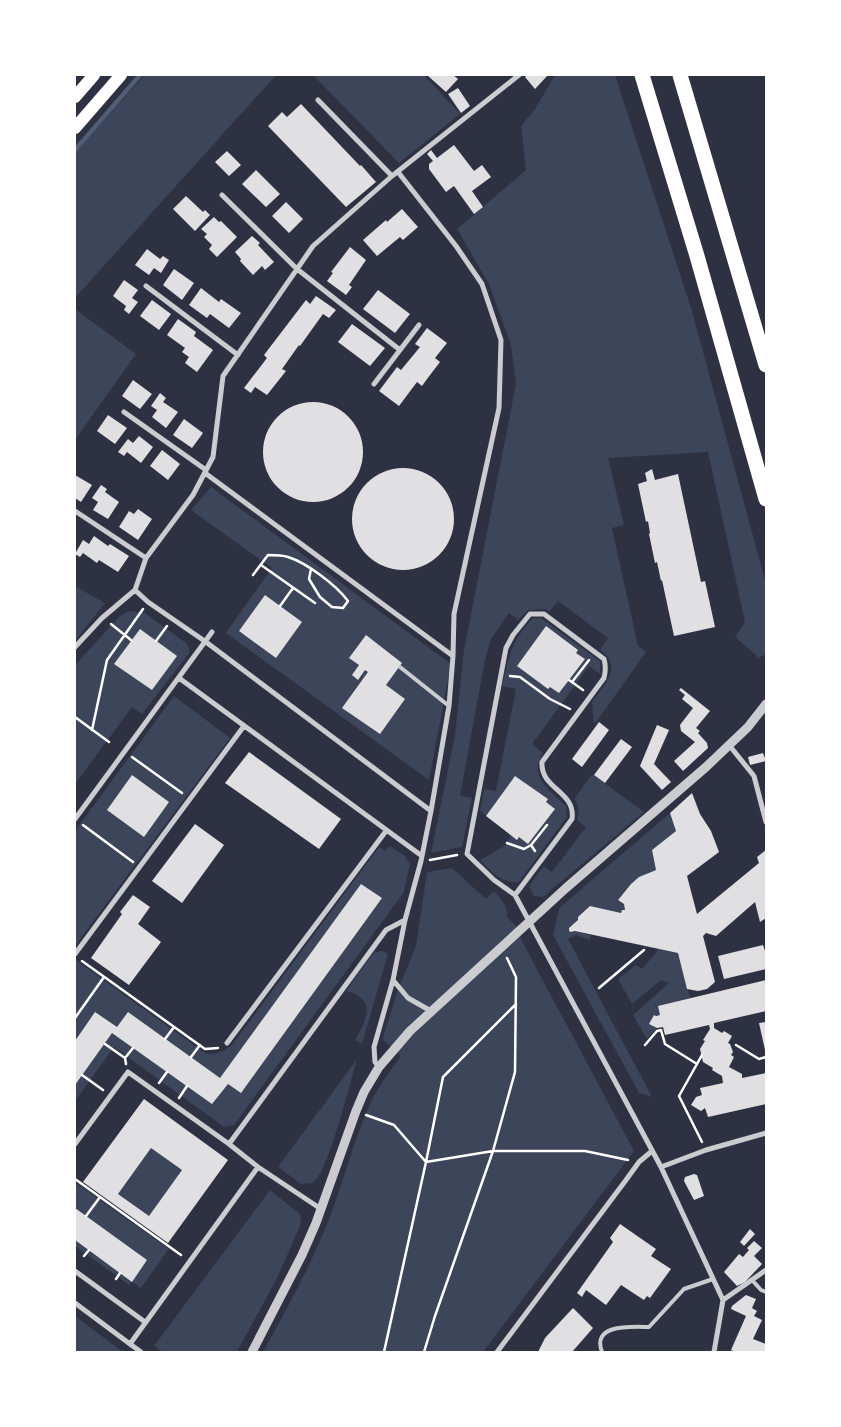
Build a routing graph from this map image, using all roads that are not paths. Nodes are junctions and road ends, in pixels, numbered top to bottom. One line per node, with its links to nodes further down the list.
1 (94, 75): 6 (main road)
2 (121, 75): 8 (main road)
3 (519, 75): 9 (street)
4 (642, 75): 21 (highway)
5 (680, 75): 17 (highway)
6 (75, 97)
7 (318, 100): 10 (street)
8 (75, 128)
9 (398, 172): 10 (street); 28 (street)
10 (392, 176): 12 (street)
11 (222, 195): 12 (street)
12 (297, 269): 15 (street); 16 (street)
13 (146, 286): 16 (street)
14 (419, 325): 15 (street)
15 (400, 350): 18 (street)
16 (238, 355): 20 (street)
17 (766, 364)
18 (374, 384)
19 (124, 412): 20 (street)
20 (205, 471): 23 (street); 28 (street)
21 (766, 500)
22 (75, 511): 23 (street)
23 (146, 558): 24 (street)
24 (134, 590): 26 (street); 27 (street)
25 (212, 632): 26 (street)
26 (206, 642): 30 (street); 35 (street)
27 (75, 647)
28 (453, 656): 32 (street)
29 (400, 667): 32 (lane)
30 (179, 678): 33 (street); 36 (street)
31 (766, 704): 34 (street)
32 (449, 706): 35 (street)
33 (244, 726): 38 (street); 43 (street)
34 (729, 745): 37 (street); 42 (street)
35 (431, 810): 39 (street)
36 (75, 819)
37 (766, 822)
38 (386, 831): 39 (street); 46 (street)
39 (422, 858): 41 (street)
40 (516, 895): 40 (street); 42 (street)
41 (405, 920): 44 (street); 50 (street)
42 (530, 922): 45 (street); 51 (street)
43 (75, 955)
44 (392, 980): 45 (street); 47 (street)
45 (431, 1011): 47 (street)
46 (228, 1043)
47 (379, 1067): 54 (street)
48 (766, 1133): 53 (street)
49 (75, 1144): 50 (street)
50 (229, 1144): 52 (street)
51 (652, 1151): 53 (street); 66 (street)
52 (258, 1167): 54 (street); 62 (street)
53 (661, 1167): 57 (street)
54 (322, 1209): 65 (street)
55 (766, 1270): 58 (street)
56 (75, 1271): 62 (street)
57 (713, 1279): 60 (street); 67 (lane)
58 (752, 1280): 59 (lane); 60 (street)
59 (766, 1292)
60 (723, 1301): 68 (street)
61 (75, 1303): 63 (street)
62 (145, 1322): 63 (street)
63 (130, 1344): 64 (street)
64 (141, 1352)
65 (252, 1352)
66 (498, 1352)
67 (602, 1352)
68 (714, 1352)

